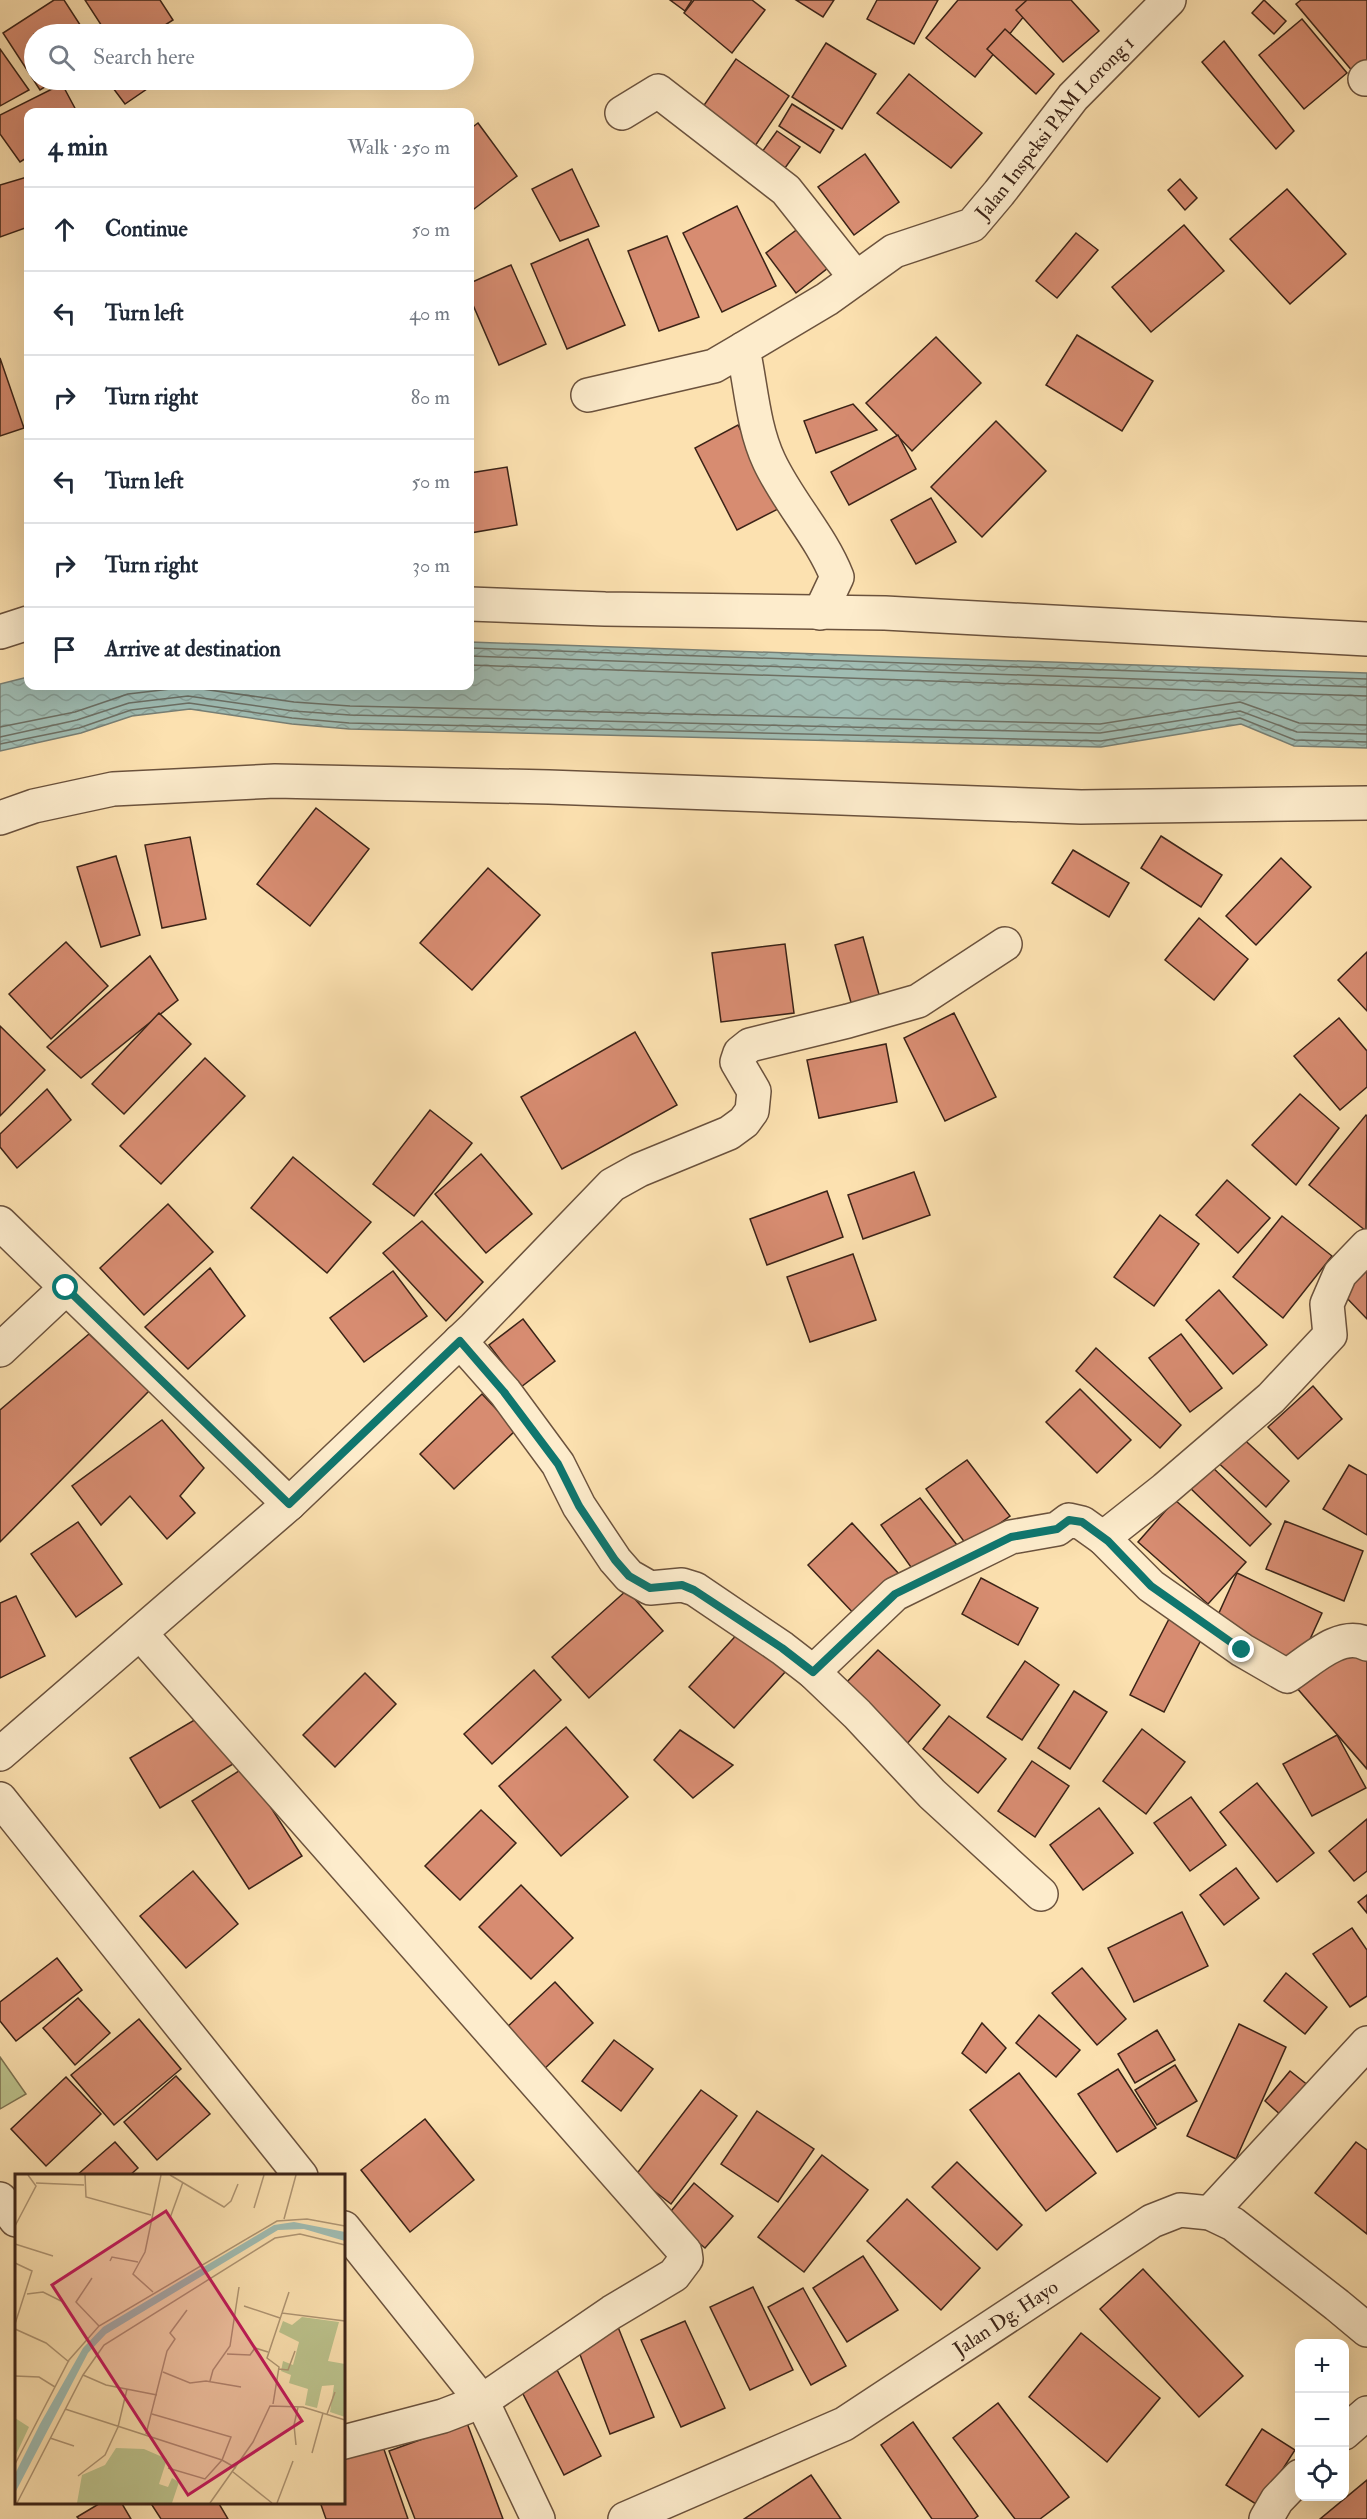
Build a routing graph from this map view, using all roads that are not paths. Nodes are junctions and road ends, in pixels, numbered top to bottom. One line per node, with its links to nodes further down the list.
1 (1169, 0): 3 (street, Jalan Inspeksi PAM Lorong 1)
2 (622, 114): 3 (street)
3 (856, 278): 4 (street, Jalan Inspeksi PAM Lorong 1)
4 (743, 349): 5 (street, Jalan Inspeksi PAM Lorong 1); 7 (street)
5 (588, 395)
6 (474, 604): 7 (street)
7 (820, 613): 10 (street)
8 (24, 625): 9 (street)
9 (0, 632)
10 (1367, 639)
11 (1367, 803): 12 (street)
12 (0, 818)
13 (1005, 944): 17 (street)
14 (0, 1223): 16 (street)
15 (1367, 1246): 20 (street)
16 (66, 1288): 18 (street); 19 (street)
17 (460, 1341): 19 (street); 23 (street)
18 (0, 1350)
19 (289, 1504): 21 (street)
20 (1103, 1538): 22 (street); 23 (street)
21 (140, 1633): 24 (street); 34 (street)
22 (1367, 1644)
23 (822, 1663): 26 (street)
24 (0, 1754)
25 (0, 1799): 28 (street)
26 (1041, 1894)
27 (1367, 2043): 30 (street)
28 (301, 2174)
29 (0, 2199): 31 (street)
30 (1210, 2213): 33 (street, Jalan Dg. Hayo); 40 (street, Jalan Dg. Hayo)
31 (15, 2219)
32 (345, 2229): 34 (street)
33 (1367, 2330)
34 (482, 2401): 37 (street); 39 (street)
35 (1367, 2413): 36 (street)
36 (1349, 2429)
37 (345, 2442)
38 (1295, 2480): 41 (street)
39 (538, 2519)
40 (625, 2519)
41 (1266, 2519)

